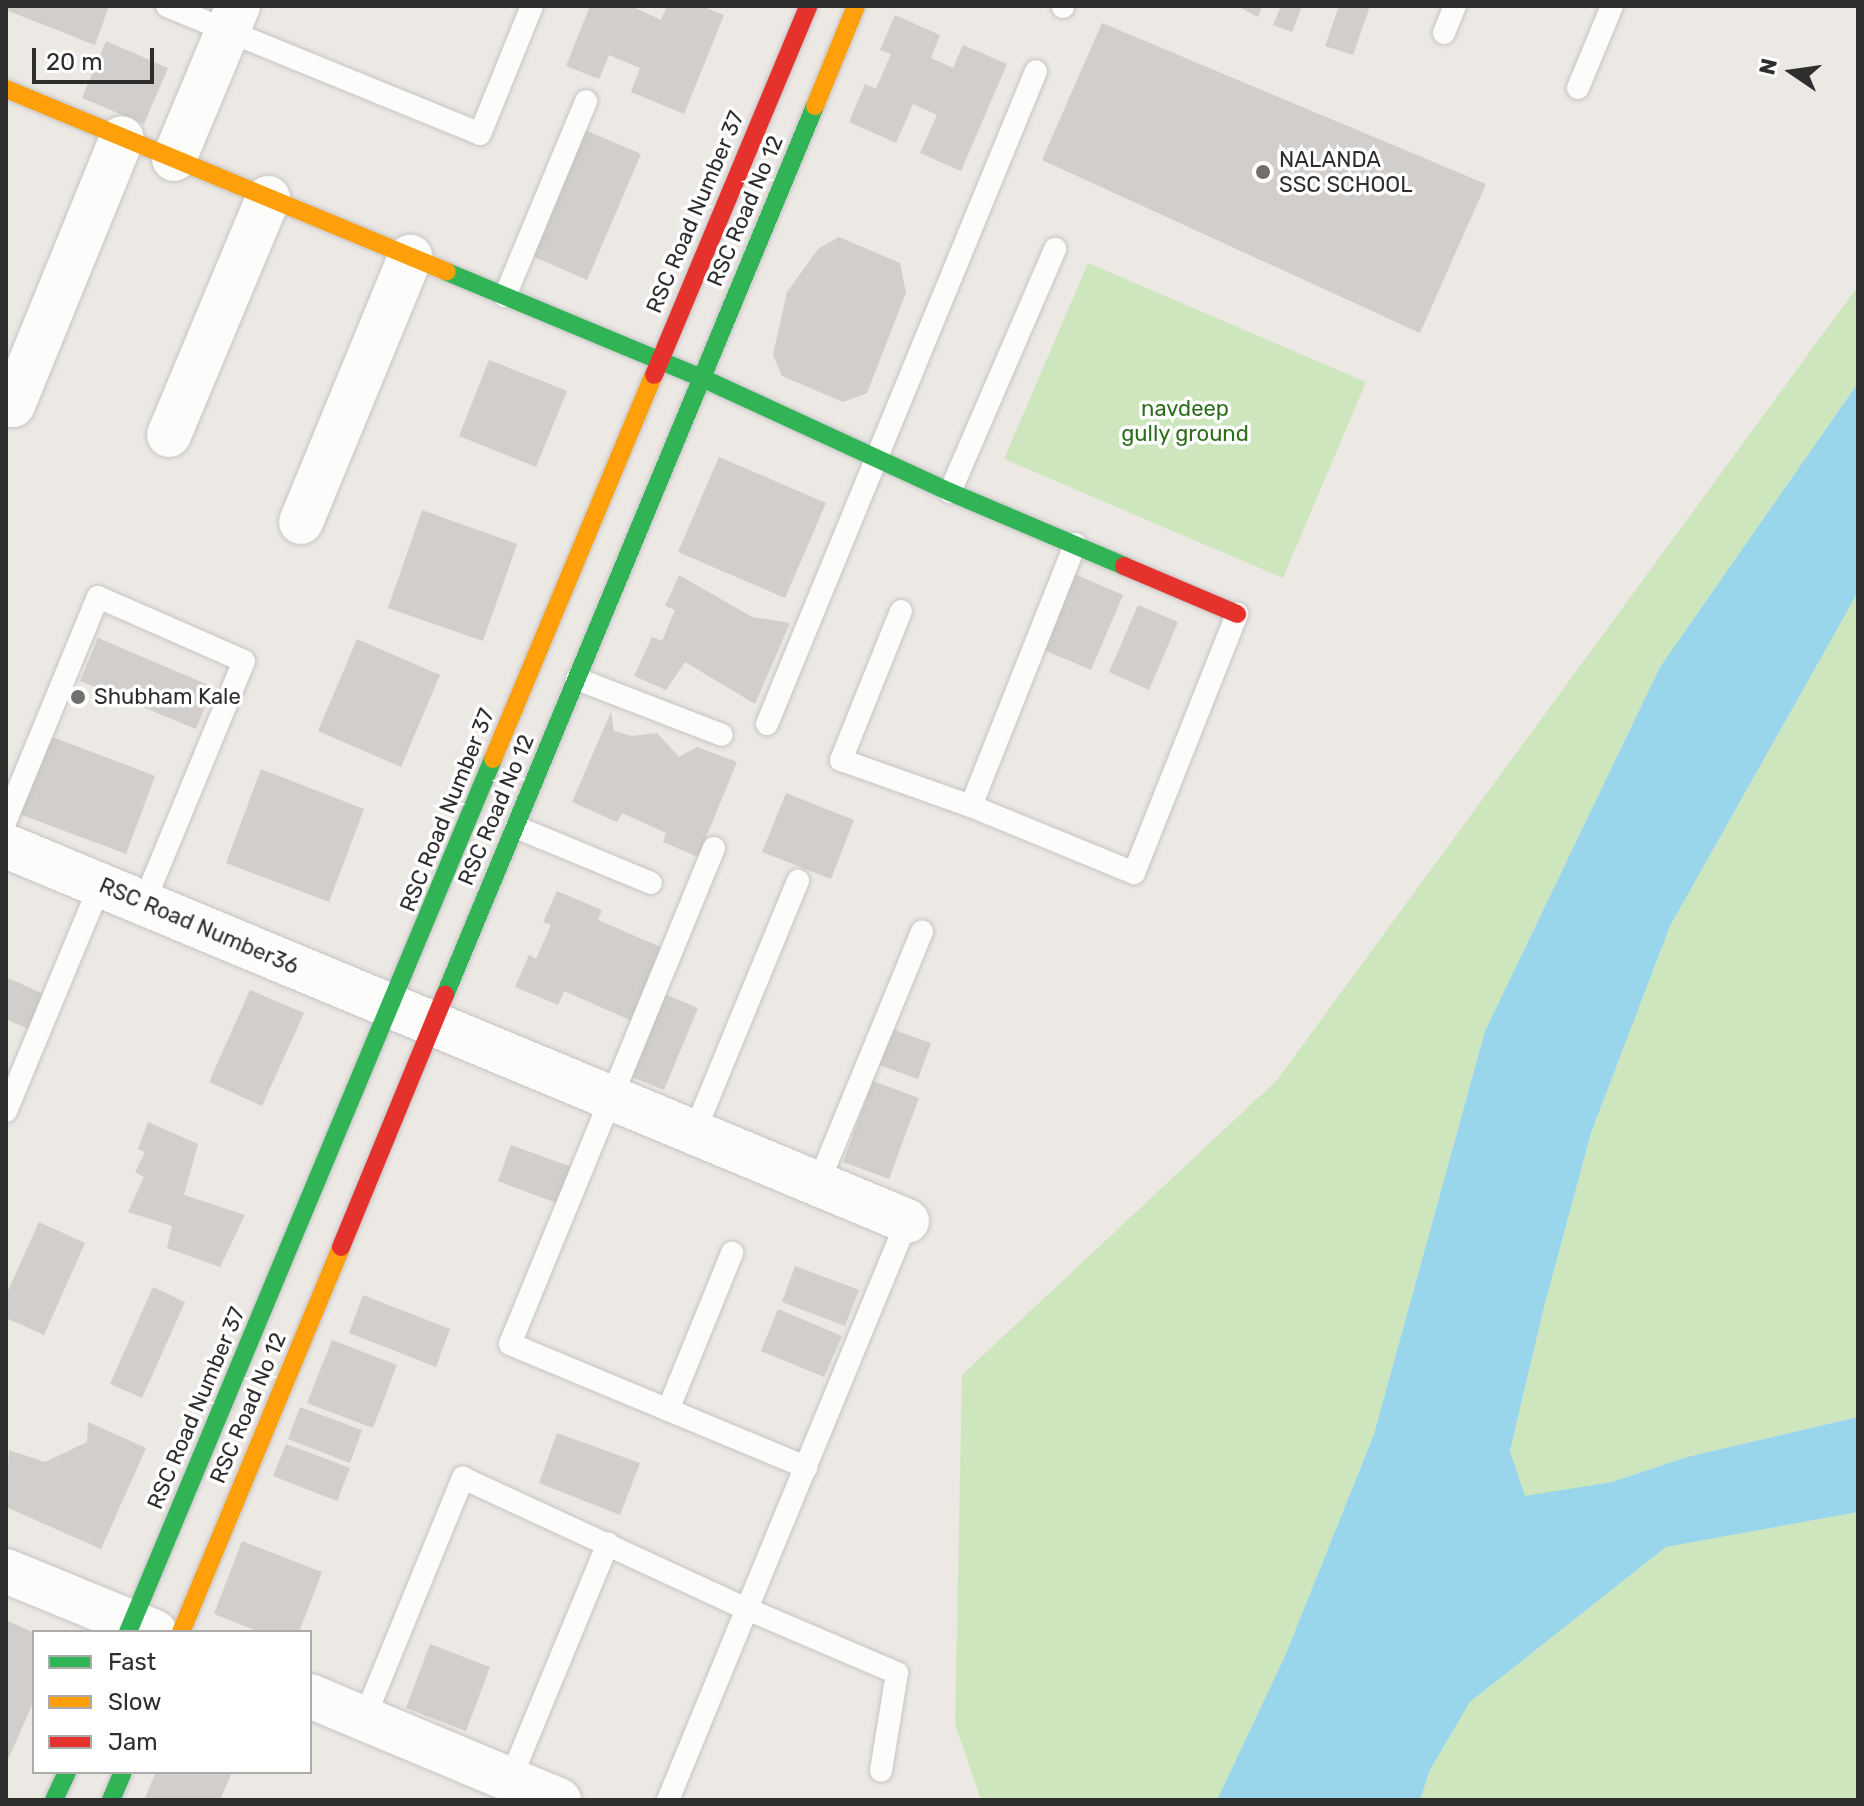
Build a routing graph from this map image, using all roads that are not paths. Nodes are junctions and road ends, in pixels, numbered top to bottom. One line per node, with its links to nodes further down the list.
1 (167, 6): 7 (lane)
2 (532, 6): 7 (lane)
3 (808, 6): 19 (street, RSC Road Number 37)
4 (856, 6): 20 (street, RSC Road No 12)
5 (1455, 6): 8 (lane)
6 (1612, 6): 10 (lane)
7 (233, 18): 14 (street)
8 (1444, 33)
9 (1036, 71): 23 (lane)
10 (1578, 88)
11 (6, 89): 13 (street)
12 (586, 101): 18 (lane)
13 (122, 138): 14 (street); 21 (street)
14 (174, 159): 15 (street)
15 (268, 198): 17 (street); 22 (street)
16 (1055, 249): 24 (lane)
17 (410, 257): 18 (street); 25 (street)
18 (505, 296): 19 (street)
19 (659, 360): 20 (street); 42 (street, RSC Road Number 37)
20 (702, 378): 23 (street); 29 (street, RSC Road No 12)
21 (6, 403)
22 (169, 435)
23 (877, 457): 24 (street); 30 (lane)
24 (950, 492): 26 (street)
25 (301, 522)
26 (1075, 544): 28 (street); 32 (lane)
27 (901, 611): 32 (lane)
28 (1237, 614): 32 (lane)
29 (577, 679): 31 (lane); 34 (street, RSC Road No 12)
30 (767, 724)
31 (722, 735)
32 (971, 806)
33 (6, 820): 40 (lane)
34 (516, 827): 38 (lane); 43 (street, RSC Road No 12)
35 (6, 846): 39 (street, RSC Road Number36)
36 (714, 848): 44 (lane)
37 (798, 881): 46 (lane)
38 (651, 883)
39 (100, 885): 40 (street, RSC Road Number36); 45 (lane)
40 (144, 903): 42 (street, RSC Road Number36)
41 (922, 932): 47 (lane)
42 (392, 1006): 43 (street, RSC Road Number36); 55 (street, RSC Road Number 37)
43 (434, 1024): 44 (street, RSC Road Number36); 56 (street, RSC Road No 12)
44 (612, 1098): 46 (street, RSC Road Number36); 50 (lane)
45 (6, 1111)
46 (694, 1133): 47 (street, RSC Road Number36)
47 (818, 1184): 48 (street, RSC Road Number36)
48 (907, 1221): 51 (lane)
49 (732, 1253): 50 (lane)
50 (668, 1410): 51 (lane)
51 (806, 1467): 54 (lane)
52 (608, 1543): 54 (lane); 58 (lane); 62 (lane)
53 (6, 1571): 55 (street)
54 (747, 1609): 59 (lane); 66 (lane)
55 (139, 1629)
56 (182, 1630)
57 (312, 1697): 58 (street)
58 (364, 1719): 62 (street)
59 (881, 1771)
60 (66, 1774): 63 (street)
61 (122, 1774): 64 (street)
62 (510, 1780): 65 (street)
63 (54, 1800)
64 (111, 1800)
65 (559, 1800)
66 (668, 1800)

